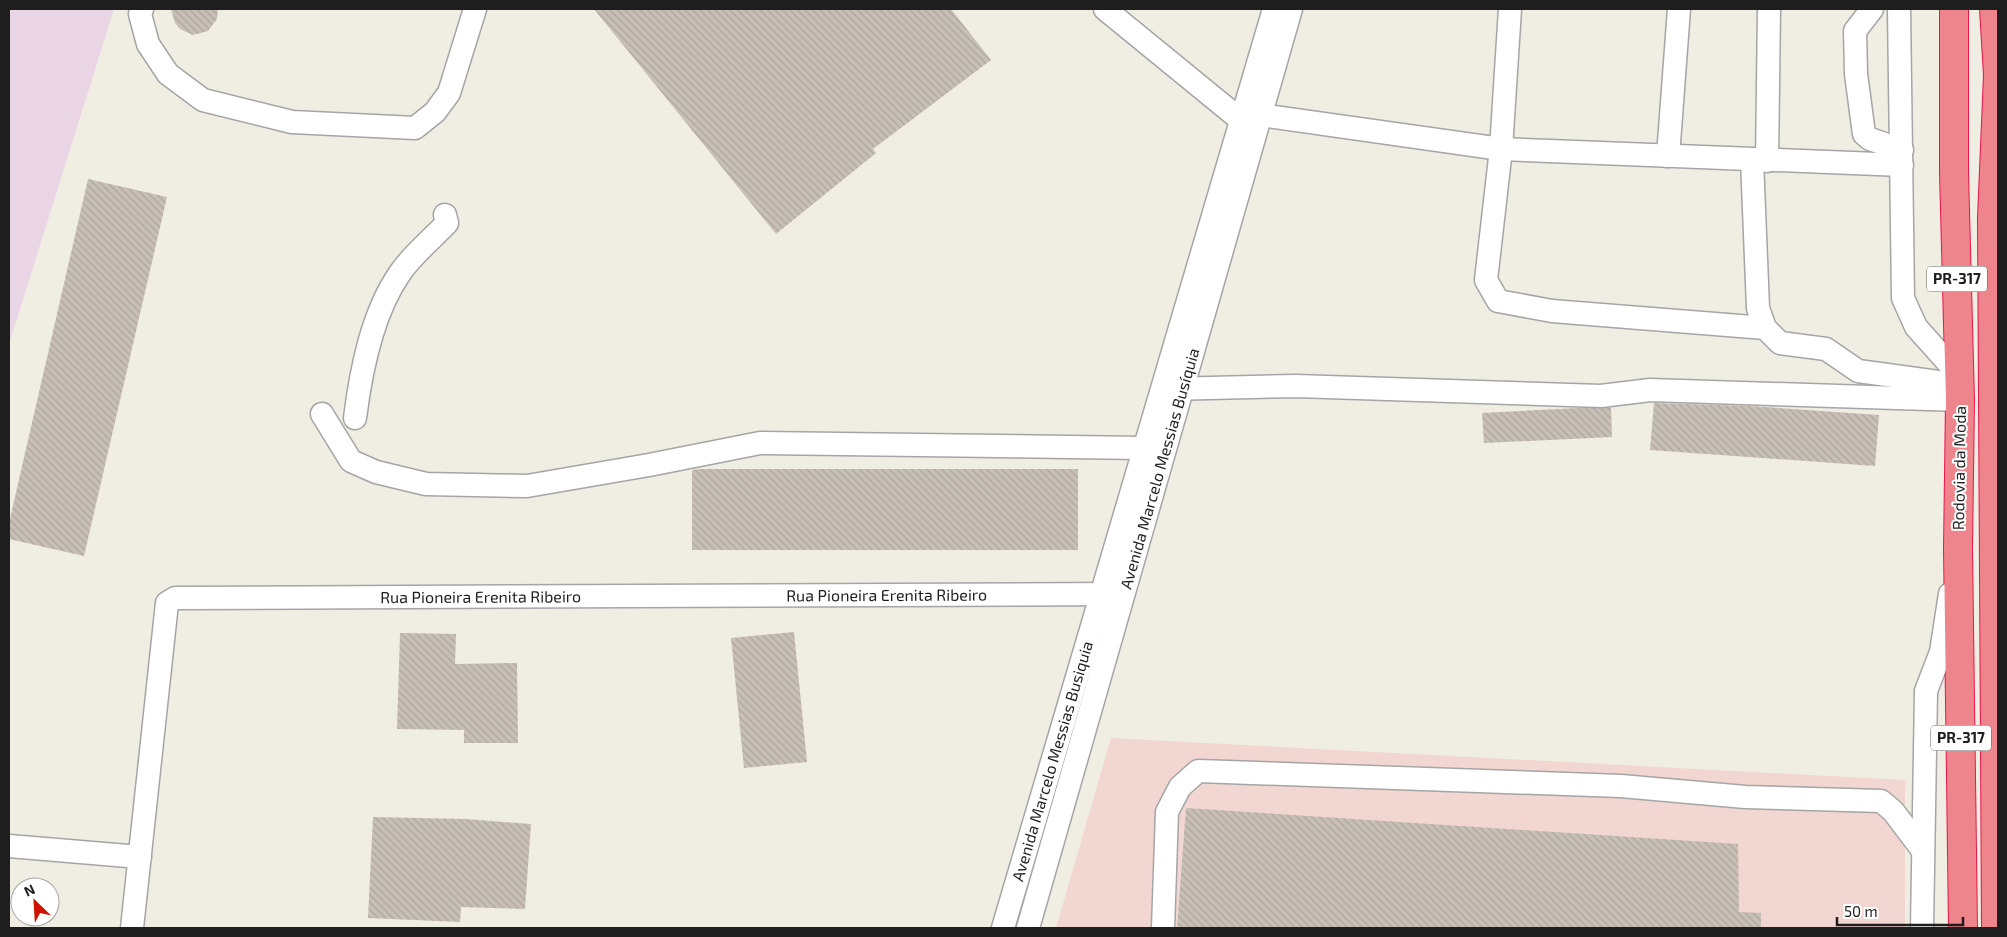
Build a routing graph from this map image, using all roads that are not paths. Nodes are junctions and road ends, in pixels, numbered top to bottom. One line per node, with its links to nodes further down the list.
1 (142, 9): 2 (street)
2 (475, 9)
3 (1105, 9): 14 (street)
4 (1274, 9): 14 (street, Avenida Marcelo Messias Busíquia)
5 (1291, 9): 14 (street, Avenida Marcelo Messias Busíquia)
6 (1510, 9): 15 (street)
7 (1679, 9): 16 (street)
8 (1769, 9): 18 (street)
9 (1872, 9): 17 (street)
10 (1900, 9): 17 (street)
11 (1954, 9): 22 (highway, Rodovia da Moda / PR-317)
12 (1994, 9): 13 (highway, Rodovia da Moda / PR-317)
13 (1998, 75): 20 (highway, Rodovia da Moda / PR-317)
14 (1252, 118): 15 (street); 23 (street, Avenida Marcelo Messias Busíquia)
15 (1501, 149): 16 (street); 21 (street)
16 (1668, 156): 18 (street)
17 (1902, 157): 18 (street); 22 (street)
18 (1760, 160): 21 (street)
19 (445, 215): 25 (street)
20 (1995, 224): 27 (highway, Rodovia da Moda / PR-317)
21 (1765, 328): 22 (street)
22 (1960, 387): 23 (street); 28 (highway, Rodovia da Moda / PR-317)
23 (1172, 390): 26 (street, Avenida Marcelo Messias Busíquia); 30 (street, Avenida Marcelo Messias Busíquia)
24 (322, 414): 26 (street)
25 (355, 418)
26 (1143, 448): 29 (street, Avenida Marcelo Messias Busíquia)
27 (1996, 507): 40 (highway, Rodovia da Moda / PR-317)
28 (1958, 549): 31 (street); 39 (highway, Rodovia da Moda / PR-317)
29 (1100, 594): 30 (street, Rua Pioneira Erenita Ribeiro); 33 (street, Rua Pioneira Erenita Ribeiro); 35 (street, Avenida Marcelo Messias Busiquia)
30 (1123, 594): 36 (street, Avenida Marcelo Messias Busíquia)
31 (1917, 842): 37 (street); 38 (street)
32 (9, 846): 33 (street)
33 (140, 857): 34 (street, Rua Pioneira Erenita Ribeiro)
34 (132, 928)
35 (1003, 928)
36 (1028, 928)
37 (1163, 928)
38 (1922, 928)
39 (1963, 928)
40 (1996, 928)

